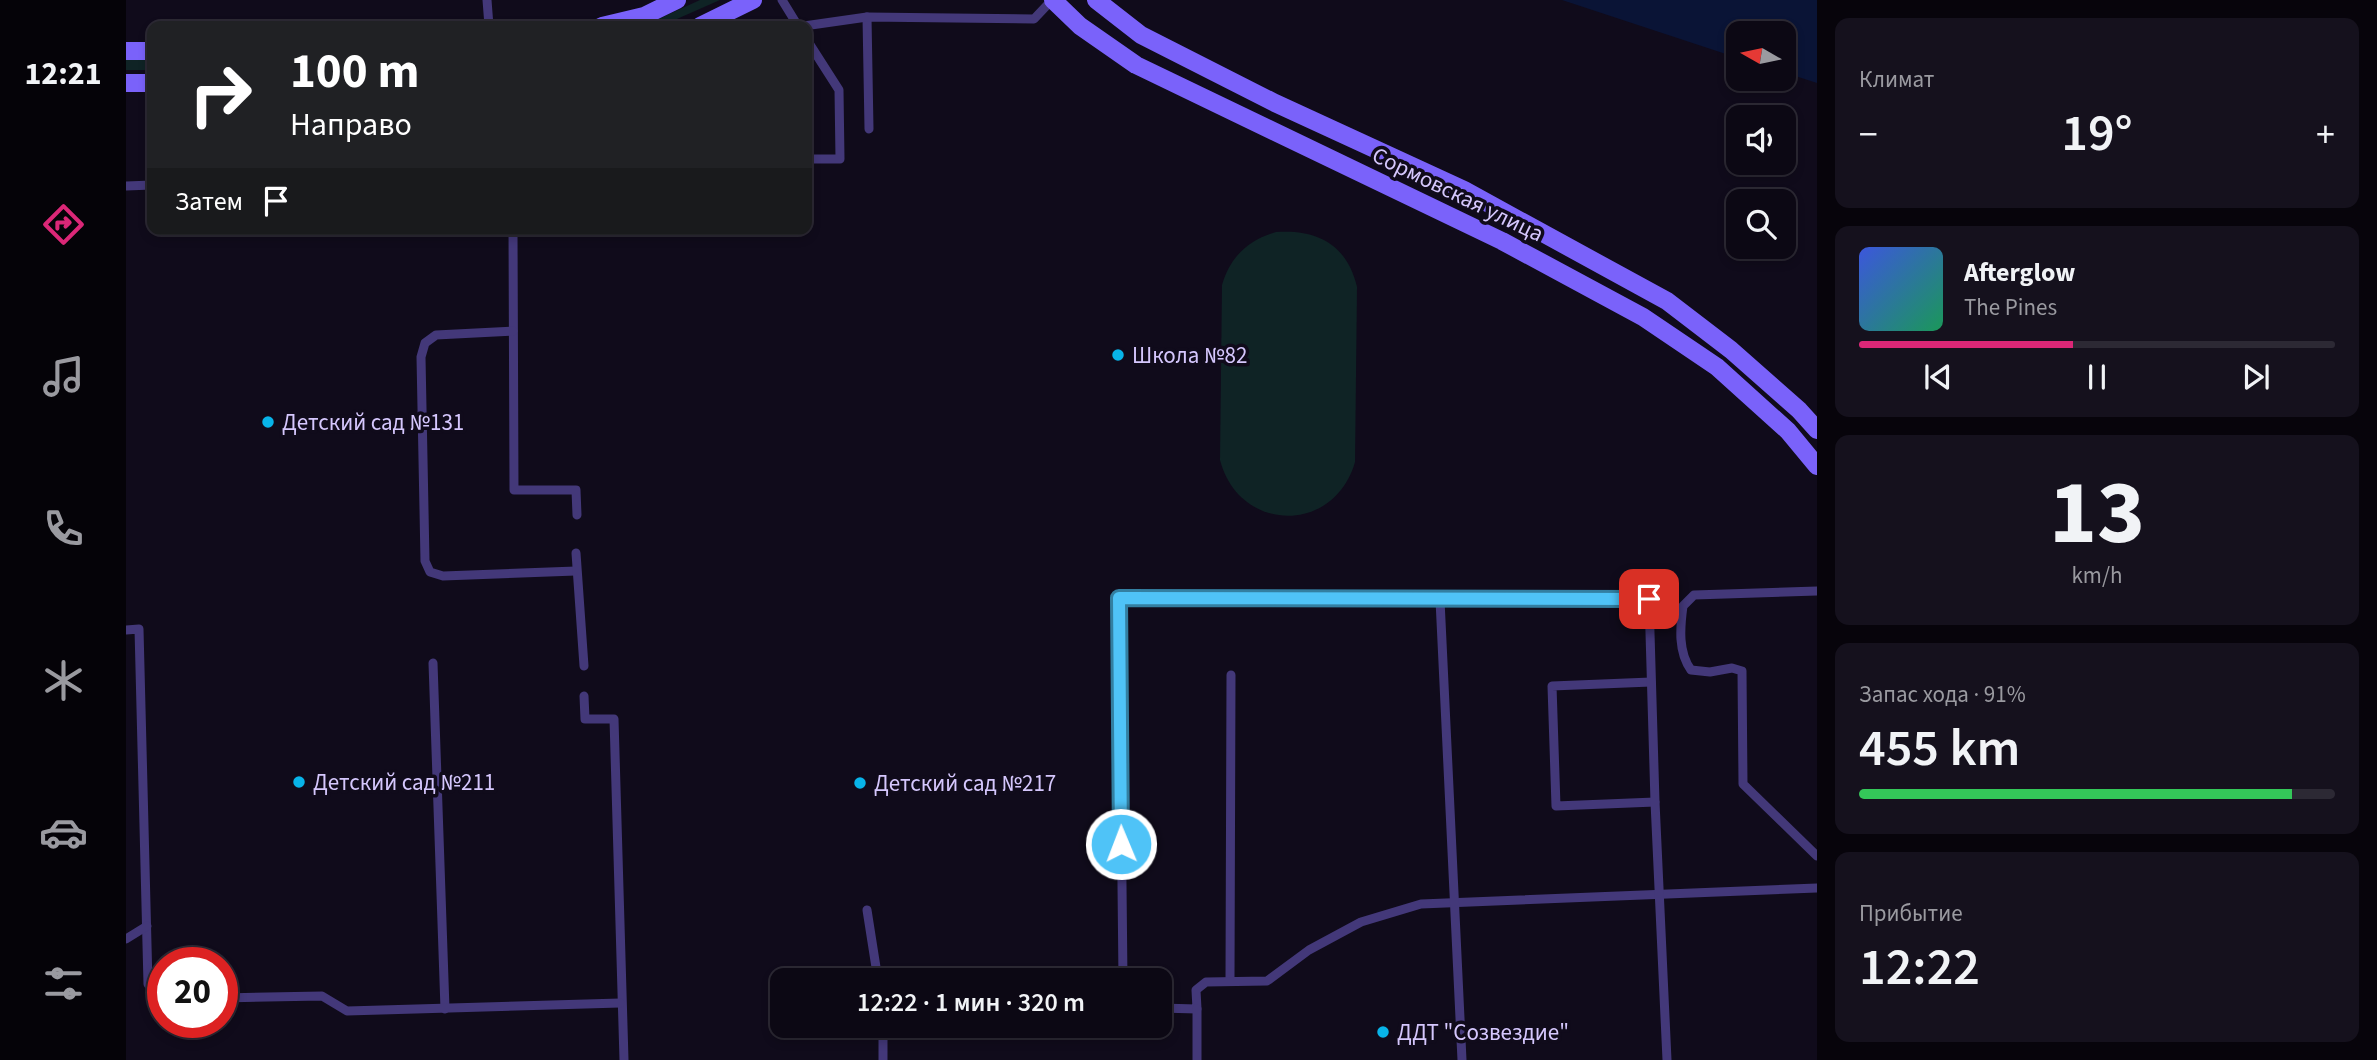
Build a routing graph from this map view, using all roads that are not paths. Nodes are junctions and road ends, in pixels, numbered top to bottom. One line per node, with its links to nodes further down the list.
1 (487, 0): 8 (lane)
2 (677, 0): 9 (main road)
3 (754, 0): 10 (main road)
4 (782, 0): 11 (lane)
5 (1052, 0): 7 (lane); 24 (main road, Сормовская улица)
6 (1096, 0): 23 (main road, Сормовская улица)
7 (867, 17): 12 (lane); 18 (lane)
8 (489, 21)
9 (623, 21)
10 (710, 21)
11 (795, 21)
12 (812, 25)
13 (812, 48): 19 (lane)
14 (126, 51): 15 (main road)
15 (147, 51)
16 (126, 83): 17 (main road)
17 (147, 83)
18 (869, 130)
19 (812, 159)
20 (147, 185): 21 (lane)
21 (126, 186)
22 (513, 235): 25 (lane)
23 (1673, 306): 24 (main road); 26 (main road, Сормовская улица)
24 (1658, 327): 27 (main road, Сормовская улица)
25 (513, 331): 28 (lane); 30 (lane)
26 (1817, 430)
27 (1817, 466)
28 (577, 515)
29 (576, 553): 30 (lane)
30 (576, 571): 35 (lane)
31 (1817, 591): 40 (lane)
32 (1440, 600): 37 (lane); 43 (lane); 49 (lane)
33 (126, 629): 45 (lane)
34 (433, 663): 54 (lane)
35 (584, 666)
36 (1231, 675): 50 (lane)
37 (1651, 682): 39 (lane); 39 (lane)
38 (584, 696): 52 (lane)
39 (1655, 802): 42 (lane)
40 (1817, 856)
41 (1817, 888): 42 (lane)
42 (1660, 893): 43 (lane); 61 (lane)
43 (1454, 902): 50 (lane); 60 (lane)
44 (867, 911): 48 (lane)
45 (147, 926): 46 (lane); 47 (lane)
46 (126, 939)
47 (147, 947)
48 (876, 968)
49 (1123, 968)
50 (1230, 980): 55 (lane)
51 (238, 998): 54 (lane)
52 (620, 1003): 54 (lane); 57 (lane)
53 (1172, 1008): 55 (lane)
54 (445, 1009)
55 (1197, 1009): 59 (lane)
56 (883, 1038): 58 (lane)
57 (624, 1060)
58 (883, 1060)
59 (1197, 1060)
60 (1462, 1060)
61 (1667, 1060)

